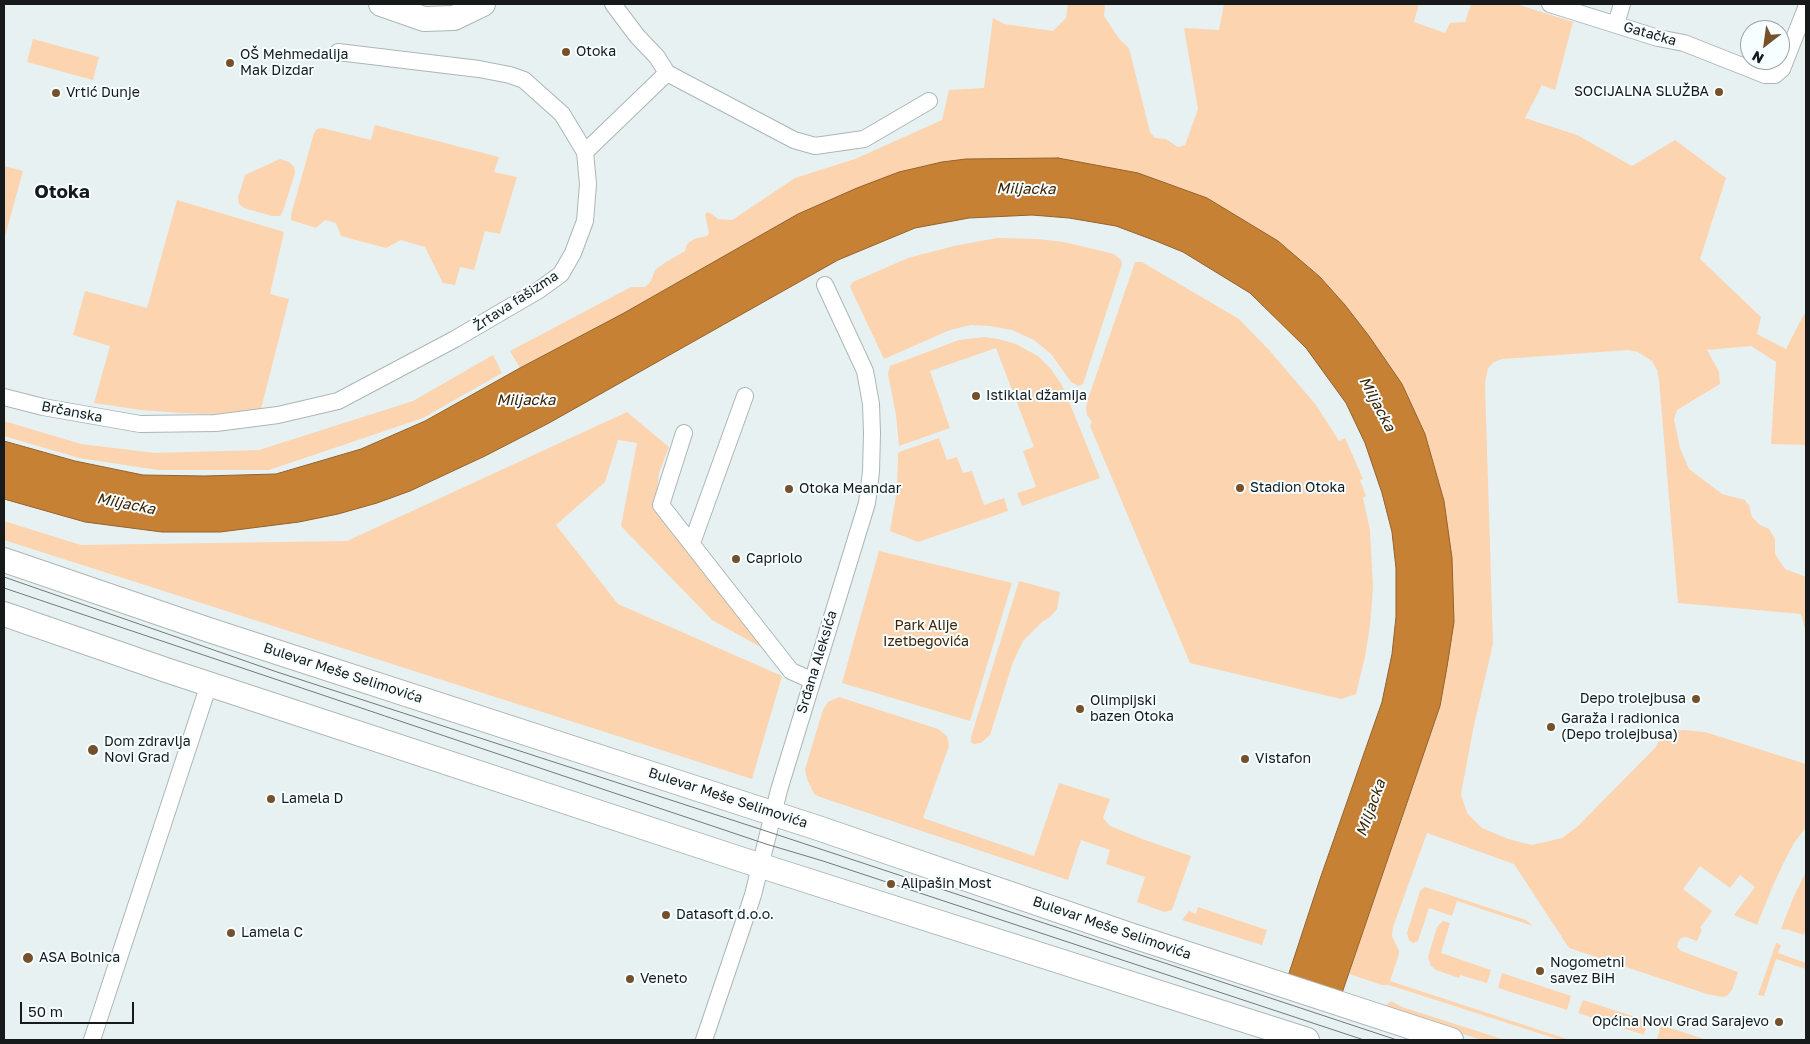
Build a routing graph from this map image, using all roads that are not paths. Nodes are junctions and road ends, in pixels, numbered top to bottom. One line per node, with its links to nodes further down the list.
1 (381, 4): 2 (main road)
2 (483, 4)
3 (613, 4): 9 (street)
4 (1550, 4): 7 (street, Gatačka)
5 (1622, 4): 7 (street, Gatačka)
6 (1806, 8): 7 (street, Gatačka)
7 (1616, 24)
8 (338, 52): 11 (street, Žrtava fašizma)
9 (667, 73): 10 (street); 11 (street)
10 (929, 101)
11 (585, 152): 15 (street, Žrtava fašizma)
12 (825, 285): 20 (street, Srđana Aleksića)
13 (745, 396): 17 (street)
14 (4, 397): 15 (street, Brčanska)
15 (140, 424)
16 (684, 433): 17 (street)
17 (692, 543): 20 (street)
18 (4, 560): 22 (main road, Bulevar Meše Selimovića)
19 (4, 614): 21 (main road)
20 (811, 680): 22 (street, Srđana Aleksića)
21 (209, 684): 23 (main road); 24 (street)
22 (773, 813): 23 (street, Srđana Aleksića); 27 (main road, Bulevar Meše Selimovića)
23 (761, 866): 25 (street, Srđana Aleksića); 26 (main road)
24 (92, 1040)
25 (704, 1040)
26 (1307, 1040)
27 (1451, 1040)

